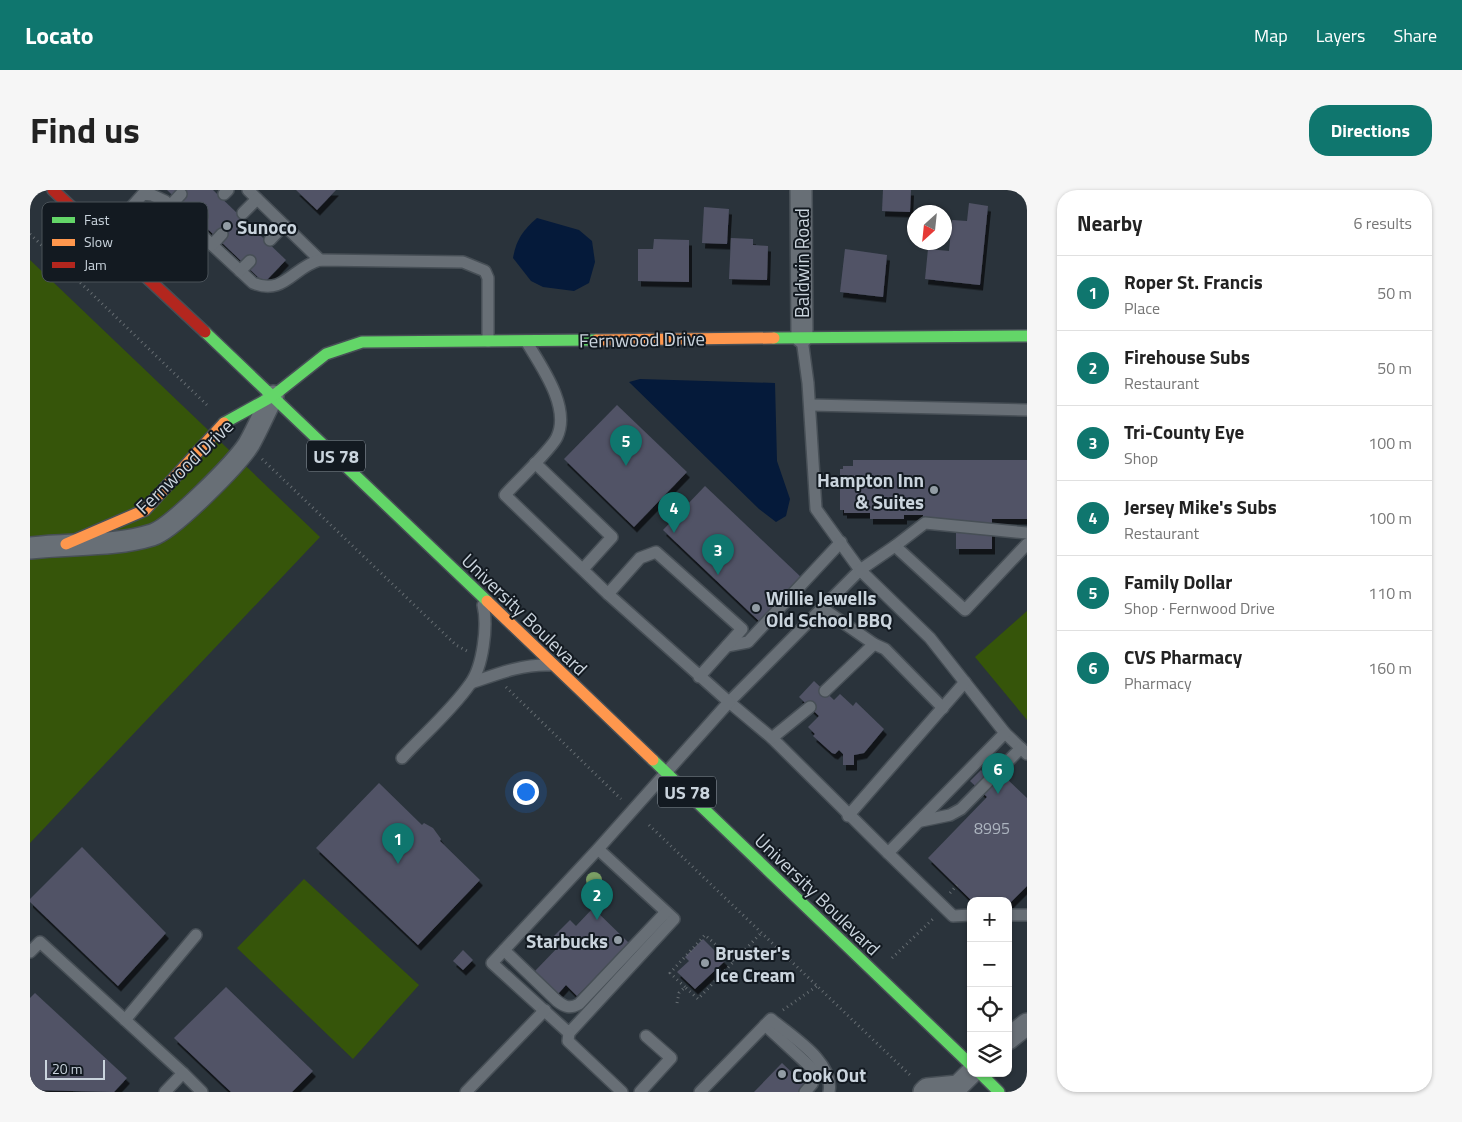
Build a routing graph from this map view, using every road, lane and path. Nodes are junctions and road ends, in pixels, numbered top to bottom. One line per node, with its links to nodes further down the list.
1 (53, 190): 7 (main road, University Boulevard / US 78)
2 (248, 190): 6 (lane)
3 (800, 190): 25 (street, Baldwin Road)
4 (145, 192): 8 (lane); 9 (lane)
5 (181, 194): 10 (lane)
6 (257, 199): 11 (lane); 12 (lane)
7 (66, 202)
8 (136, 202)
9 (163, 202)
10 (174, 202)
11 (243, 213)
12 (284, 225): 15 (lane); 19 (lane)
13 (30, 234): 18 (path)
14 (222, 234): 17 (lane)
15 (270, 240)
16 (208, 241): 17 (lane)
17 (212, 245): 21 (lane)
18 (42, 246)
19 (320, 260): 21 (lane); 27 (lane)
20 (250, 261): 21 (lane)
21 (240, 271)
22 (80, 282): 30 (path)
23 (151, 282): 28 (main road, University Boulevard / US 78)
24 (1027, 336): 25 (main road, Fernwood Drive)
25 (802, 337): 26 (main road, Fernwood Drive); 29 (lane)
26 (525, 340): 27 (main road, Fernwood Drive); 33 (lane)
27 (488, 341): 28 (main road, Fernwood Drive)
28 (273, 396): 36 (main road, Fernwood Drive); 36 (street, Fernwood Drive); 43 (main road, University Boulevard / US 78)
29 (810, 405): 31 (lane); 35 (lane)
30 (212, 410)
31 (1027, 410)
32 (262, 459): 47 (path)
33 (534, 463): 40 (lane); 40 (lane)
34 (1027, 533): 38 (lane)
35 (840, 542): 41 (lane); 46 (lane)
36 (66, 544): 39 (street, Fernwood Drive)
37 (1027, 544): 38 (lane)
38 (894, 546): 41 (lane)
39 (30, 548)
40 (583, 569): 42 (lane)
41 (860, 570): 44 (lane); 50 (lane)
42 (608, 594): 46 (lane); 49 (lane)
43 (482, 596): 48 (main road, University Boulevard / US 78); 51 (lane)
44 (822, 608): 45 (lane); 54 (lane)
45 (874, 644): 53 (lane); 56 (lane)
46 (727, 646): 49 (lane)
47 (472, 654)
48 (554, 665): 51 (lane); 61 (main road, University Boulevard / US 78)
49 (698, 677): 54 (lane)
50 (965, 682): 56 (lane); 57 (lane)
51 (472, 683): 60 (lane)
52 (504, 685): 62 (path)
53 (825, 691)
54 (729, 702): 58 (lane); 61 (lane)
55 (810, 707): 58 (lane)
56 (943, 708): 63 (lane)
57 (1005, 733): 59 (lane); 64 (lane)
58 (772, 738): 63 (lane)
59 (1024, 751): 64 (lane)
60 (402, 758)
61 (667, 773): 66 (lane); 79 (main road, University Boulevard / US 78)
62 (622, 800)
63 (848, 816): 67 (lane)
64 (919, 822): 67 (lane)
65 (648, 825): 74 (path)
66 (598, 849): 70 (lane); 76 (lane)
67 (888, 853): 69 (lane)
68 (956, 885): 69 (path)
69 (942, 905): 71 (lane); 79 (path)
70 (666, 912): 76 (lane); 88 (lane)
71 (967, 915)
72 (1012, 915): 73 (lane)
73 (1027, 915)
74 (761, 933): 78 (path); 80 (path)
75 (196, 935): 85 (lane)
76 (504, 950): 83 (lane)
77 (30, 952): 85 (lane)
78 (734, 961): 81 (path); 81 (path)
79 (875, 973): 91 (main road, University Boulevard / US 78)
80 (817, 986): 84 (path); 96 (path)
81 (685, 987): 82 (path)
82 (678, 1003)
83 (545, 1010): 88 (lane); 99 (lane)
84 (782, 1010)
85 (126, 1020): 92 (lane)
86 (768, 1022): 94 (lane); 102 (lane); 105 (lane)
87 (1027, 1024): 90 (street)
88 (569, 1033): 100 (lane)
89 (646, 1036): 101 (lane)
90 (1012, 1036)
91 (967, 1061)
92 (183, 1073): 97 (lane); 98 (lane)
93 (984, 1077): 106 (main road)
94 (816, 1078): 103 (lane); 104 (lane)
95 (962, 1084): 96 (street)
96 (920, 1086)
97 (165, 1092)
98 (202, 1092)
99 (466, 1092)
100 (622, 1092)
101 (640, 1092)
102 (700, 1092)
103 (805, 1092)
104 (819, 1092)
105 (829, 1092)
106 (1000, 1092)

